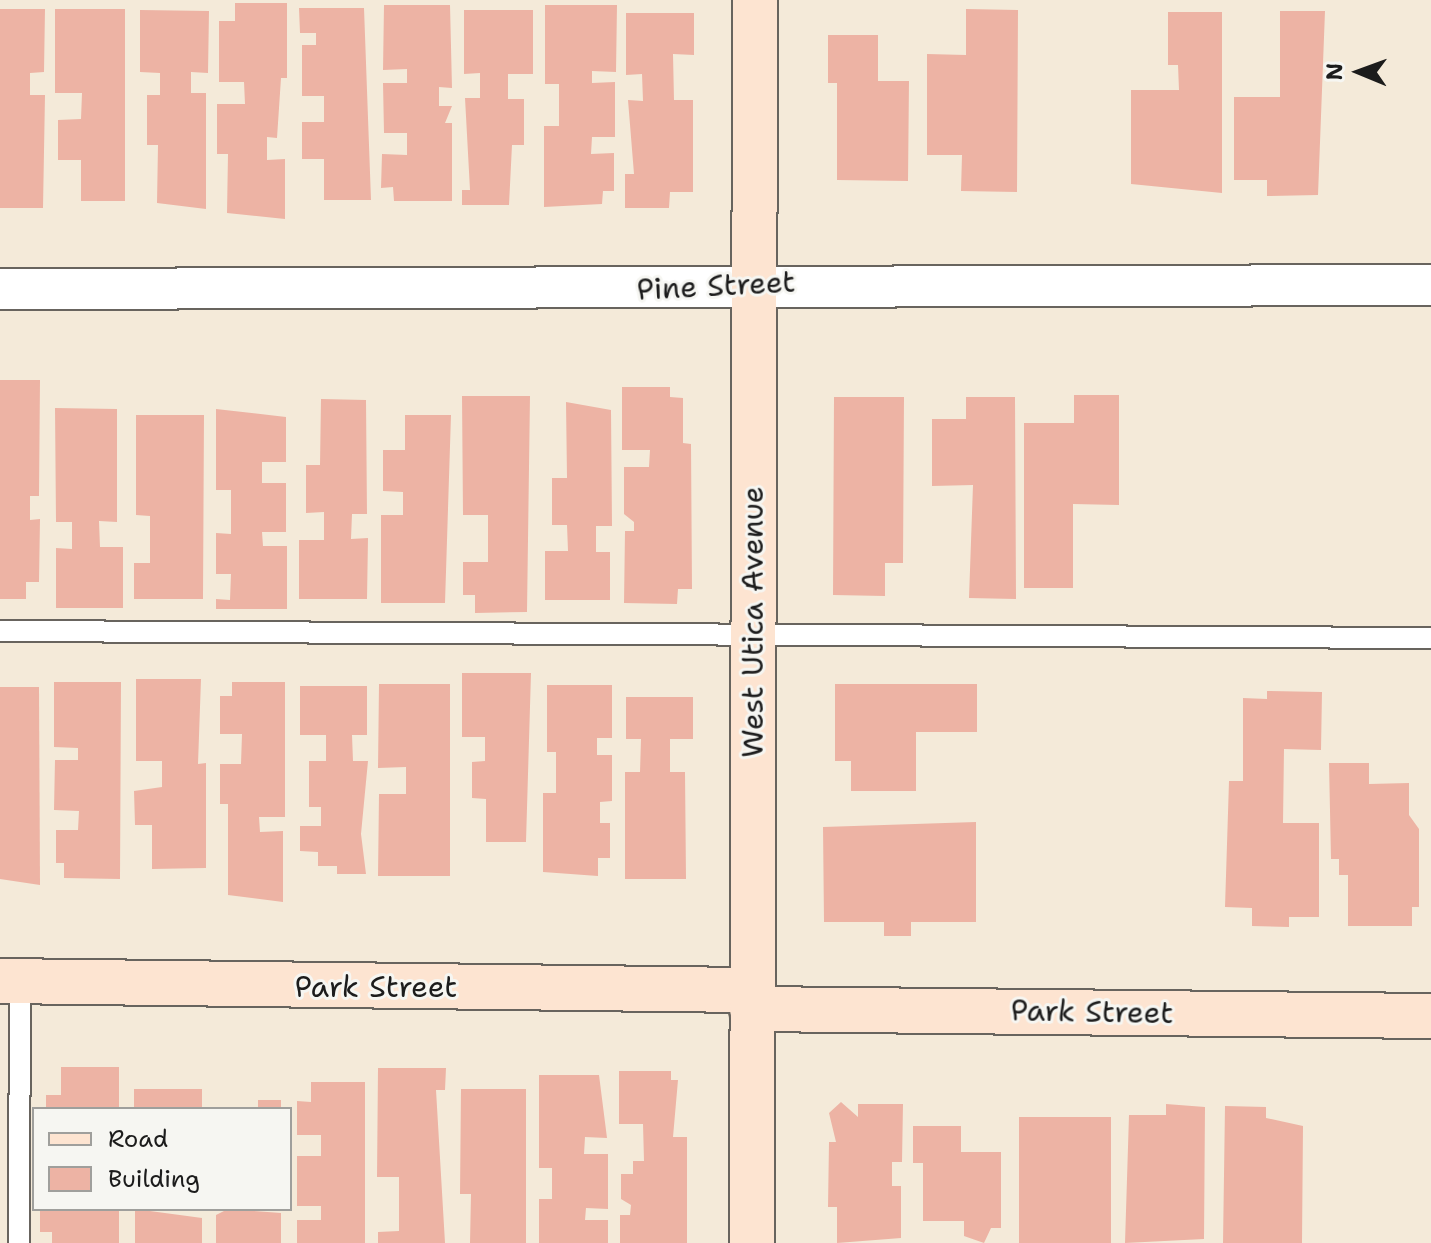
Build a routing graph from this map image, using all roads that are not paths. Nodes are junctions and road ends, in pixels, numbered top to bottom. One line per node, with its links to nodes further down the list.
1 (755, 0): 2 (street, West Utica Avenue)
2 (754, 285): 3 (street, Pine Street); 4 (street, Pine Street); 6 (street, West Utica Avenue)
3 (1431, 285)
4 (0, 289)
5 (0, 631): 6 (lane)
6 (753, 632): 7 (lane); 9 (street, West Utica Avenue)
7 (1431, 638)
8 (10, 982): 9 (street, Park Street); 11 (lane)
9 (752, 999): 10 (street, Park Street); 12 (street, West Utica Avenue)
10 (1431, 1016)
11 (19, 1243)
12 (752, 1243)

